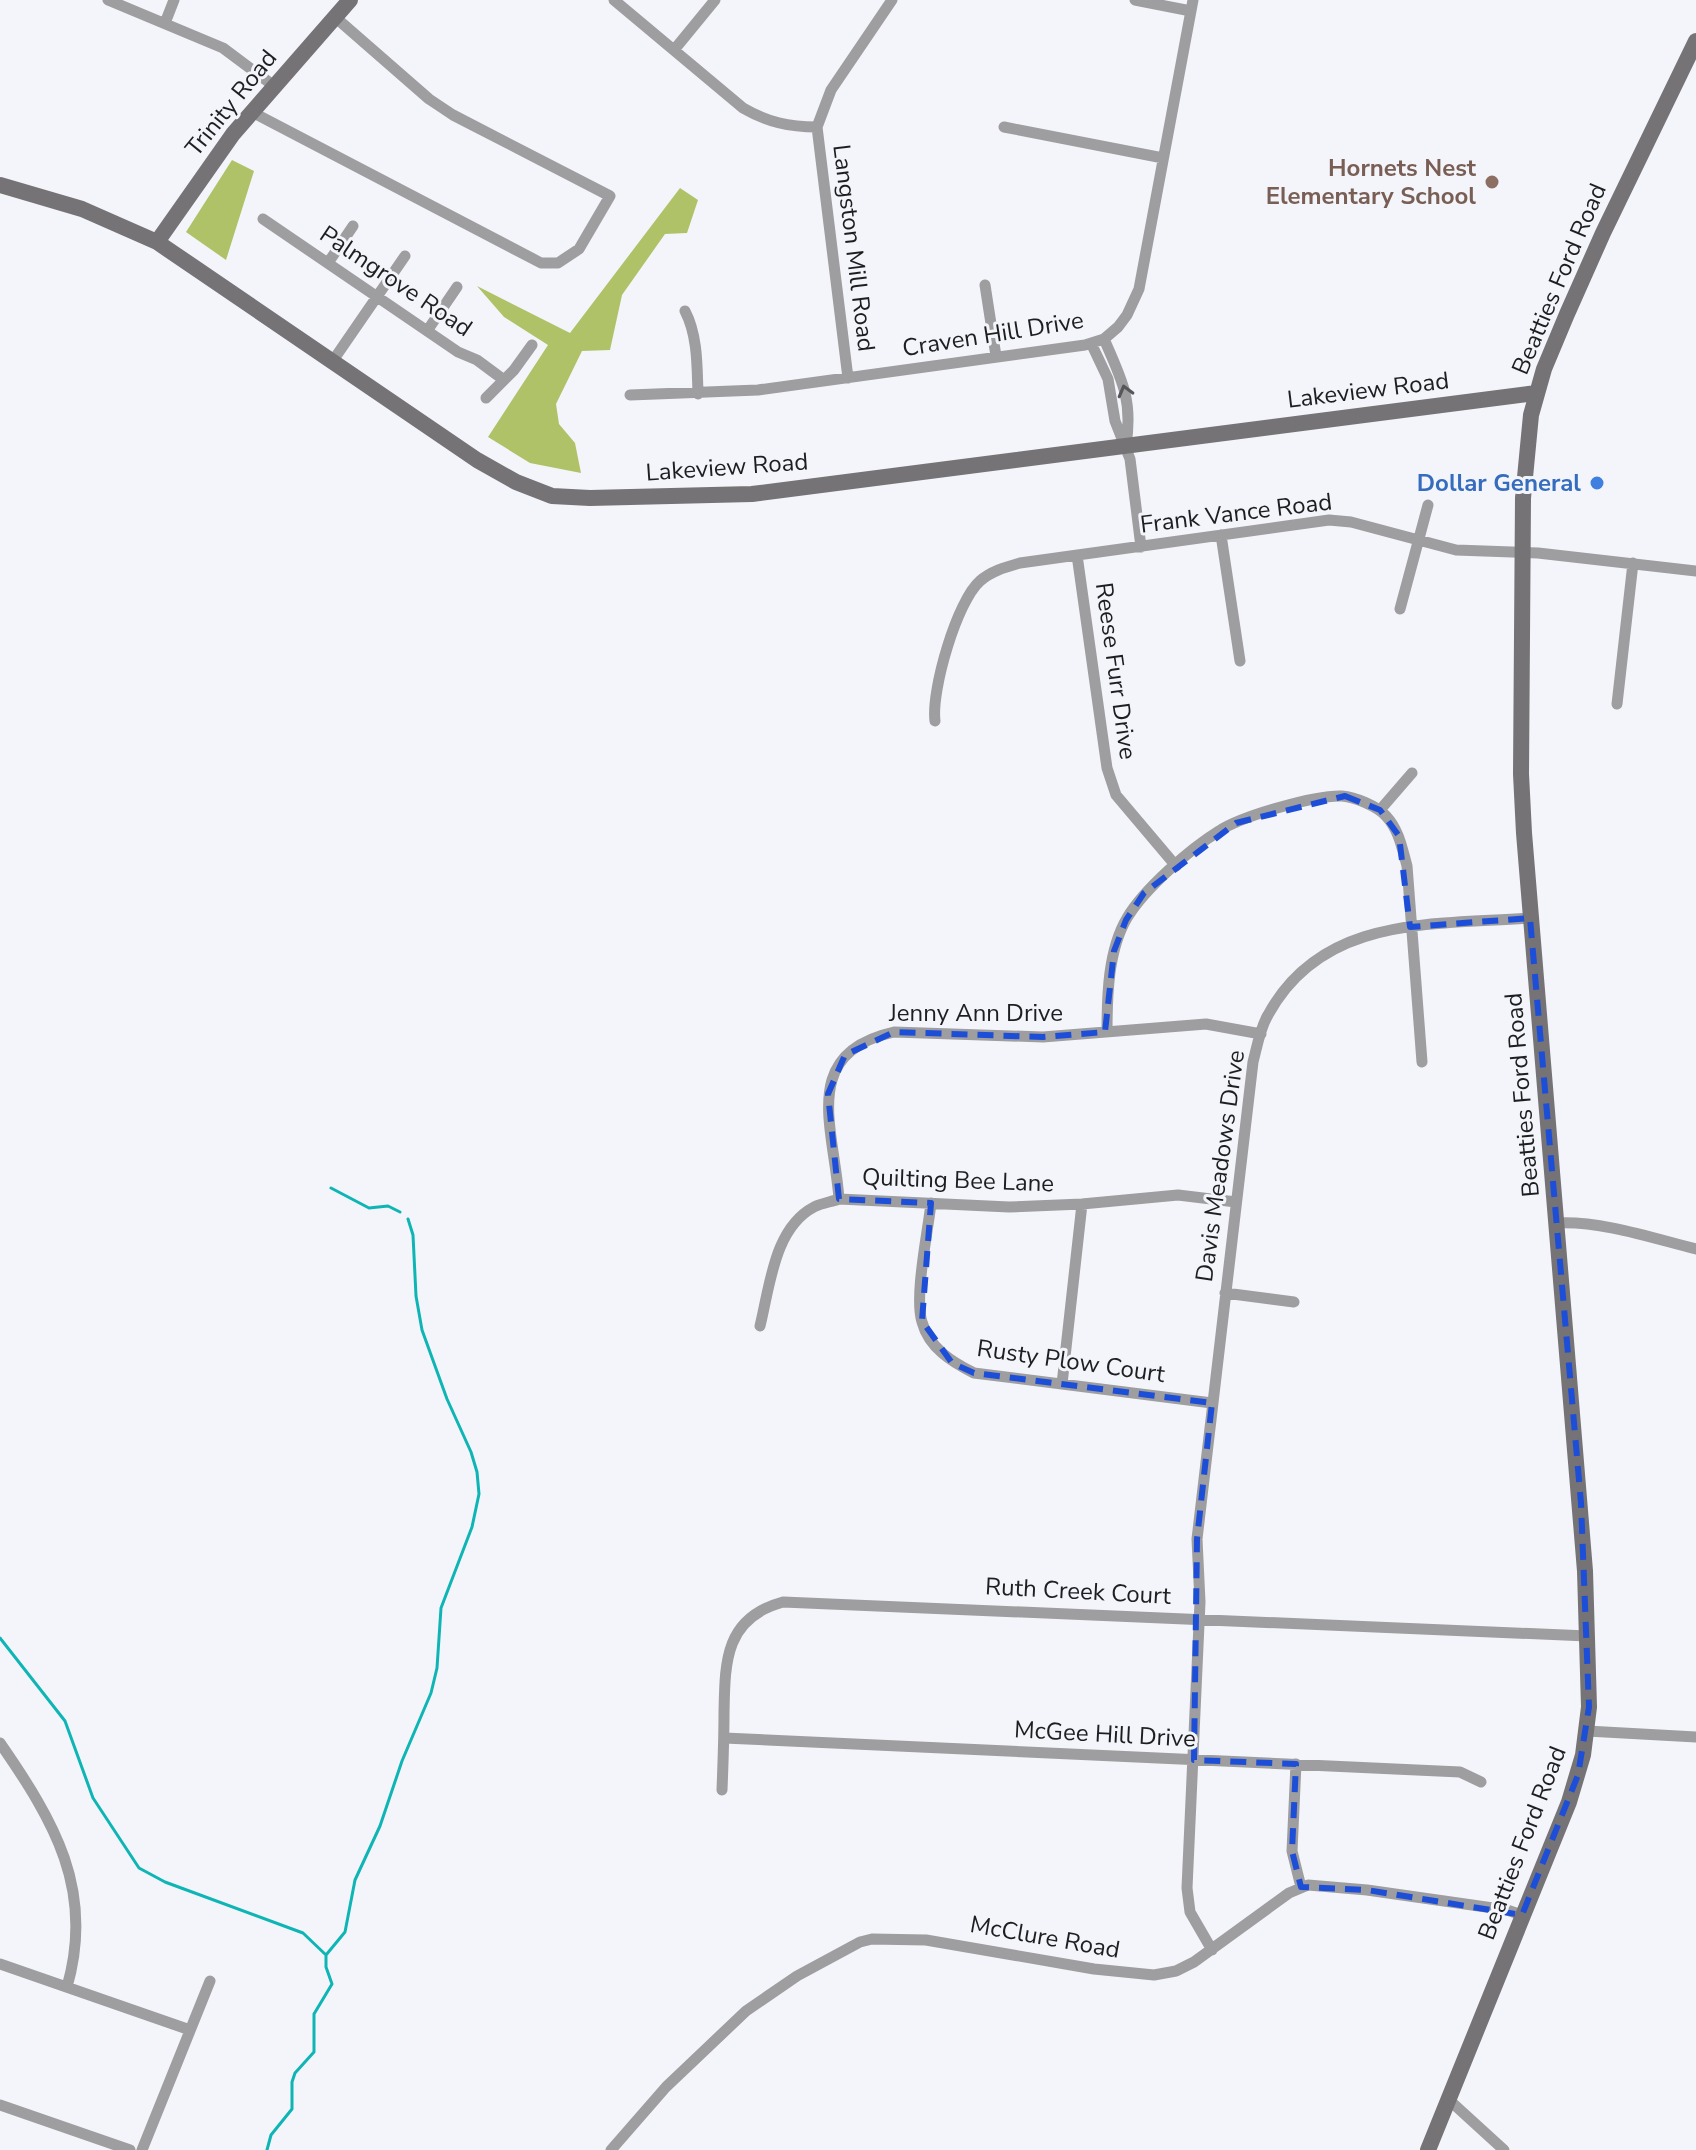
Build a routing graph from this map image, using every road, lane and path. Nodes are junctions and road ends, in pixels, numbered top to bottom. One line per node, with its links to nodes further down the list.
1 (108, 0): 10 (street)
2 (174, 0): 10 (street)
3 (350, 0): 9 (main road, Trinity Road)
4 (614, 0): 12 (street)
5 (715, 0): 12 (street)
6 (892, 0): 15 (street, Langston Mill Road)
7 (1135, 0): 8 (street)
8 (1192, 6): 17 (street, Craven Hill Drive)
9 (335, 17): 13 (main road, Trinity Road); 14 (street)
10 (165, 23): 13 (street)
11 (1696, 41): 36 (main road, Beatties Ford Road)
12 (674, 50): 15 (street)
13 (274, 86): 14 (main road, Trinity Road)
14 (252, 112): 21 (main road, Trinity Road)
15 (817, 127): 34 (street, Langston Mill Road)
16 (1004, 127): 17 (street)
17 (1163, 158): 29 (street, Craven Hill Drive)
18 (0, 185): 21 (main road, Lakeview Road)
19 (263, 219): 23 (street, Palmgrove Road)
20 (353, 226): 23 (street)
21 (157, 242): 33 (main road, Lakeview Road)
22 (405, 256): 26 (street)
23 (328, 263): 26 (street, Palmgrove Road)
24 (985, 285): 32 (street)
25 (457, 287): 28 (street)
26 (377, 297): 28 (street, Palmgrove Road); 33 (street)
27 (685, 311): 37 (street)
28 (427, 331): 35 (street, Palmgrove Road)
29 (1104, 339): 30 (street, Craven Hill Drive); 40 (street, one-way to 29)
30 (1091, 343): 32 (street, Craven Hill Drive); 40 (street)
31 (532, 345): 35 (street)
32 (996, 356): 34 (street, Craven Hill Drive)
33 (332, 362): 40 (main road, Lakeview Road)
34 (848, 378): 37 (street, Craven Hill Drive)
35 (504, 380): 39 (street)
36 (1536, 393): 40 (main road, Lakeview Road); 45 (main road, Beatties Ford Road)
37 (698, 394): 38 (street, Craven Hill Drive)
38 (630, 395)
39 (486, 398)
40 (1126, 445): 44 (street)
41 (1428, 505): 43 (street)
42 (1221, 535): 43 (street, Frank Vance Road); 44 (street, Frank Vance Road); 50 (street)
43 (1418, 540): 45 (street, Frank Vance Road); 49 (street)
44 (1141, 547): 46 (street, Frank Vance Road)
45 (1522, 552): 47 (street, Frank Vance Road); 56 (main road, Beatties Ford Road)
46 (1077, 555): 52 (street, Frank Vance Road); 55 (street, Reese Furr Drive)
47 (1633, 563): 48 (street, Frank Vance Road); 51 (street)
48 (1696, 571)
49 (1400, 609)
50 (1240, 661)
51 (1617, 704)
52 (935, 721)
53 (1412, 773): 54 (street)
54 (1380, 810): 55 (street); 57 (street)
55 (1176, 866): 58 (street)
56 (1530, 918): 57 (street, Davis Meadows Drive); 65 (main road, Beatties Ford Road)
57 (1410, 927): 59 (street, Davis Meadows Drive); 60 (street)
58 (1107, 1032): 59 (street, Jenny Ann Drive); 61 (street, Jenny Ann Drive)
59 (1261, 1034): 62 (street, Davis Meadows Drive)
60 (1422, 1062)
61 (839, 1199): 63 (street, Quilting Bee Lane); 69 (street, Quilting Bee Lane)
62 (1236, 1202): 64 (street, Quilting Bee Lane); 67 (street, Davis Meadows Drive)
63 (931, 1203): 64 (street, Quilting Bee Lane); 70 (street, Rusty Plow Court)
64 (1082, 1204): 70 (street)
65 (1557, 1223): 66 (street); 73 (main road, Beatties Ford Road)
66 (1696, 1249)
67 (1225, 1293): 68 (street); 71 (street, Davis Meadows Drive)
68 (1294, 1302)
69 (760, 1326)
70 (1062, 1384): 71 (street, Rusty Plow Court)
71 (1212, 1403): 72 (street, Davis Meadows Drive)
72 (1199, 1619): 73 (street, Ruth Creek Court); 76 (street, Ruth Creek Court); 78 (street, Davis Meadows Drive)
73 (1587, 1636): 74 (main road, Beatties Ford Road)
74 (1587, 1731): 75 (street); 83 (main road, Beatties Ford Road)
75 (1696, 1737)
76 (724, 1738): 78 (street, McGee Hill Drive); 81 (street, Ruth Creek Court)
77 (0, 1743): 87 (street)
78 (1194, 1760): 79 (street, McGee Hill Drive); 84 (street, Davis Meadows Drive)
79 (1296, 1764): 80 (street, McGee Hill Drive); 82 (street)
80 (1481, 1782)
81 (722, 1790)
82 (1301, 1887): 83 (street); 84 (street, McClure Road)
83 (1522, 1915): 89 (main road, Beatties Ford Road)
84 (1212, 1950): 93 (street, McClure Road)
85 (0, 1964): 87 (street)
86 (210, 1981): 88 (street)
87 (67, 1987): 88 (street)
88 (190, 2030): 92 (street)
89 (1447, 2098): 94 (main road, Beatties Ford Road); 95 (street)
90 (0, 2105): 91 (street)
91 (130, 2150)
92 (142, 2150)
93 (611, 2150)
94 (1428, 2150)
95 (1504, 2150)

